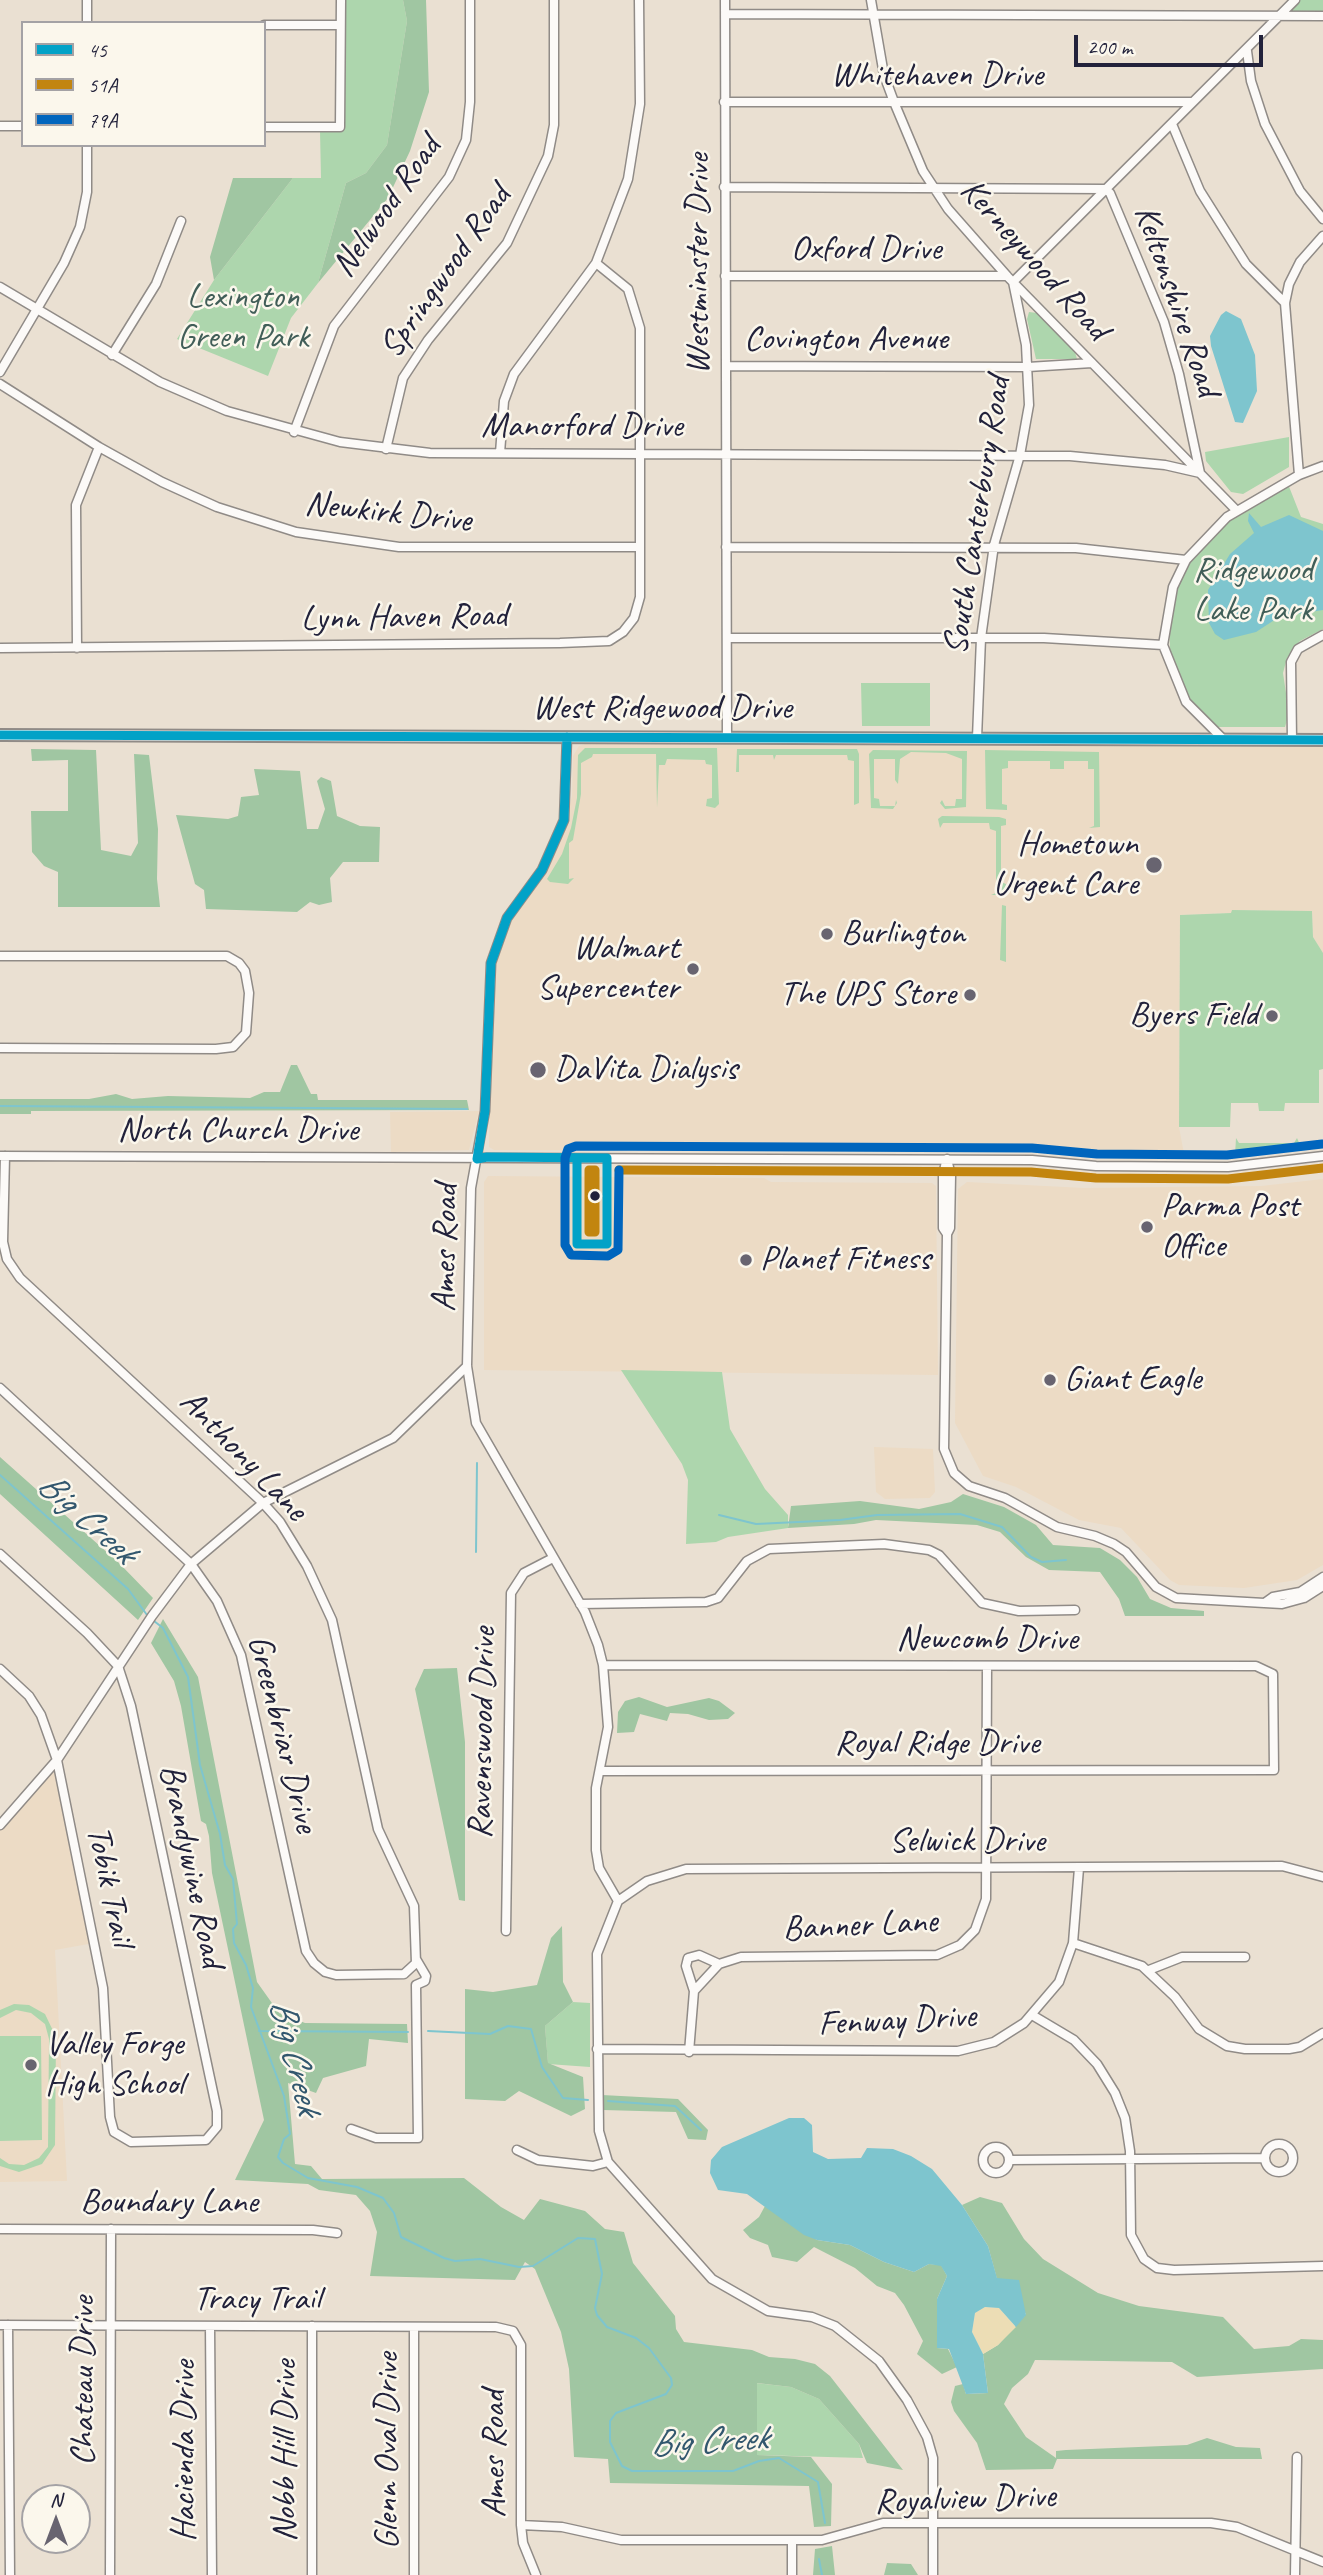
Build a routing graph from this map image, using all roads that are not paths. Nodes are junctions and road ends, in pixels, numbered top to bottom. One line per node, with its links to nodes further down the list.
1 (87, 0): 13 (street)
2 (341, 0): 15 (street)
3 (470, 0): 43 (street, Nelwood Road)
4 (554, 0): 45 (street, Springwood Road)
5 (639, 0): 31 (street)
6 (725, 0): 9 (street, Westminster Drive)
7 (872, 0): 10 (street, Kerneywood Road)
8 (1295, 0): 11 (street)
9 (725, 14): 10 (street); 17 (street, Westminster Drive)
10 (872, 16): 11 (street); 18 (street, Kerneywood Road)
11 (1278, 16): 12 (street); 16 (street)
12 (1323, 16)
13 (87, 21)
14 (266, 25): 15 (street)
15 (340, 25): 23 (street)
16 (1247, 51): 19 (street); 28 (street)
17 (724, 102): 18 (street, Whitehaven Drive); 25 (street, Westminster Drive)
18 (894, 102): 19 (street, Whitehaven Drive); 26 (street, Kerneywood Road)
19 (1191, 102): 20 (street)
20 (1172, 124): 27 (street); 35 (street)
21 (0, 126): 22 (street)
22 (21, 126)
23 (266, 127)
24 (87, 147): 36 (street)
25 (724, 187): 26 (street); 32 (street, Westminster Drive)
26 (933, 187): 27 (street); 33 (street, Kerneywood Road)
27 (1105, 189): 33 (street); 51 (street, Keltonshire Road)
28 (1323, 219)
29 (181, 220): 37 (street)
30 (1323, 236): 35 (street)
31 (596, 263): 46 (street); 47 (street, Lynn Haven Road)
32 (725, 276): 33 (street, Oxford Drive); 39 (street, Westminster Drive)
33 (1010, 279): 38 (street, Kerneywood Road); 40 (street, South Canterbury Road)
34 (0, 286): 36 (street, Manorford Drive)
35 (1285, 303): 52 (street)
36 (34, 309): 37 (street, Manorford Drive); 41 (street)
37 (112, 355): 43 (street, Manorford Drive)
38 (1092, 363): 40 (street, Covington Avenue); 51 (street, Kerneywood Road)
39 (726, 366): 40 (street, Covington Avenue); 48 (street, Westminster Drive)
40 (1028, 367): 49 (street, South Canterbury Road)
41 (0, 372)
42 (0, 384): 44 (street, Newkirk Drive)
43 (294, 432): 45 (street, Manorford Drive)
44 (99, 447): 55 (street, Newkirk Drive); 63 (street)
45 (386, 449): 46 (street, Manorford Drive)
46 (500, 453): 47 (street, Manorford Drive)
47 (640, 453): 48 (street, Manorford Drive); 55 (street, Lynn Haven Road)
48 (726, 454): 49 (street, Manorford Drive); 56 (street, Westminster Drive)
49 (1020, 455): 51 (street, Manorford Drive); 54 (street, South Canterbury Road)
50 (1323, 466): 52 (street)
51 (1200, 473): 53 (street, Kerneywood Road)
52 (1299, 475): 53 (street)
53 (1236, 510): 57 (street)
54 (994, 545): 56 (street); 57 (street); 60 (street, South Canterbury Road)
55 (640, 547): 63 (street, Lynn Haven Road)
56 (726, 547): 59 (street, Westminster Drive)
57 (1186, 560): 61 (street)
58 (1323, 635): 69 (street)
59 (727, 638): 60 (street); 66 (street, Westminster Drive)
60 (981, 638): 61 (street); 67 (street, South Canterbury Road)
61 (1163, 645): 68 (street)
62 (0, 648): 63 (street, Lynn Haven Road)
63 (77, 648)
64 (0, 735): 65 (main road, West Ridgewood Drive)
65 (566, 737): 66 (main road, West Ridgewood Drive); 75 (street, Ames Road)
66 (727, 738): 67 (main road, West Ridgewood Drive)
67 (976, 738): 68 (main road, West Ridgewood Drive)
68 (1223, 739): 69 (main road, West Ridgewood Drive)
69 (1292, 740): 70 (main road, West Ridgewood Drive)
70 (1323, 740)
71 (0, 956): 72 (street)
72 (0, 1048)
73 (1323, 1156): 76 (street, North Church Drive)
74 (2, 1157): 75 (street, North Church Drive); 81 (street, Anthony Lane)
75 (477, 1159): 76 (street, North Church Drive); 77 (street, Ames Road)
76 (947, 1159): 87 (street)
77 (467, 1366): 78 (street); 79 (street, Ames Road)
78 (450, 1382): 79 (street); 81 (street)
79 (470, 1384): 83 (street, Ames Road)
80 (0, 1388): 84 (street, Greenbriar Drive)
81 (263, 1503): 84 (street); 106 (street, Anthony Lane)
82 (0, 1554): 91 (street, Brandywine Road)
83 (553, 1558): 88 (street, Ames Road); 103 (street, Ravenswood Drive)
84 (191, 1564): 91 (street); 109 (street, Greenbriar Drive)
85 (1323, 1577): 87 (street)
86 (1323, 1586): 87 (street)
87 (1266, 1602)
88 (580, 1604): 89 (street); 90 (street, Ames Road)
89 (1075, 1610)
90 (603, 1665): 92 (street, Newcomb Drive); 97 (street, Ames Road)
91 (118, 1666): 94 (street); 117 (street, Brandywine Road)
92 (987, 1667): 95 (street, Banner Lane); 96 (street, Newcomb Drive)
93 (0, 1669): 94 (street, Tobik Trail)
94 (57, 1760): 98 (street); 117 (street, Tobik Trail)
95 (987, 1770): 96 (street, Royal Ridge Drive); 97 (street, Royal Ridge Drive); 99 (street, Banner Lane)
96 (1274, 1770)
97 (601, 1771): 102 (street, Ames Road)
98 (0, 1825)
99 (986, 1868): 100 (street, Selwick Drive); 102 (street, Selwick Drive); 107 (street, Banner Lane)
100 (1079, 1868): 101 (street, Selwick Drive); 104 (street, Fenway Drive)
101 (1323, 1877)
102 (618, 1901): 114 (street)
103 (506, 1931)
104 (1073, 1943): 108 (street); 112 (street, Fenway Drive)
105 (1245, 1957): 108 (street)
106 (416, 1959): 109 (street); 110 (street, Anthony Lane)
107 (719, 1964): 111 (street); 111 (street, Banner Lane)
108 (1149, 1970): 113 (street)
109 (404, 1974): 110 (street)
110 (416, 1985): 116 (street, Anthony Lane)
111 (694, 1991): 115 (street, Banner Lane)
112 (1032, 2015): 115 (street, Fenway Drive); 121 (street)
113 (1323, 2033)
114 (597, 2049): 115 (street, Fenway Drive); 122 (street)
115 (689, 2052)
116 (351, 2129)
117 (114, 2132)
118 (517, 2150): 122 (street)
119 (1265, 2158): 121 (street)
120 (1009, 2160): 121 (street)
121 (1130, 2160): 126 (street)
122 (608, 2162): 134 (street)
123 (0, 2229): 124 (street, Boundary Lane)
124 (111, 2229): 125 (street, Boundary Lane); 128 (street, Chateau Drive)
125 (337, 2234)
126 (1323, 2266)
127 (4, 2325): 128 (street, Tracy Trail); 139 (street)
128 (111, 2326): 129 (street, Tracy Trail); 140 (street, Chateau Drive)
129 (211, 2326): 130 (street, Tracy Trail); 141 (street, Hacienda Drive)
130 (313, 2326): 131 (street, Tracy Trail); 142 (street, Nobb Hill Drive)
131 (414, 2326): 132 (street, Tracy Trail); 143 (street, Glenn Oval Drive)
132 (513, 2332): 135 (street, Ames Road)
133 (1297, 2457): 137 (street)
134 (933, 2523): 136 (street, Royalview Drive); 137 (street, Royalview Drive); 146 (street)
135 (521, 2525): 136 (street, Royalview Drive); 144 (street, Ames Road)
136 (792, 2540): 145 (street)
137 (1296, 2551): 138 (street, Royalview Drive); 147 (street)
138 (1323, 2562)
139 (10, 2575)
140 (110, 2575)
141 (212, 2575)
142 (313, 2575)
143 (414, 2575)
144 (536, 2575)
145 (792, 2575)
146 (933, 2575)
147 (1295, 2575)

